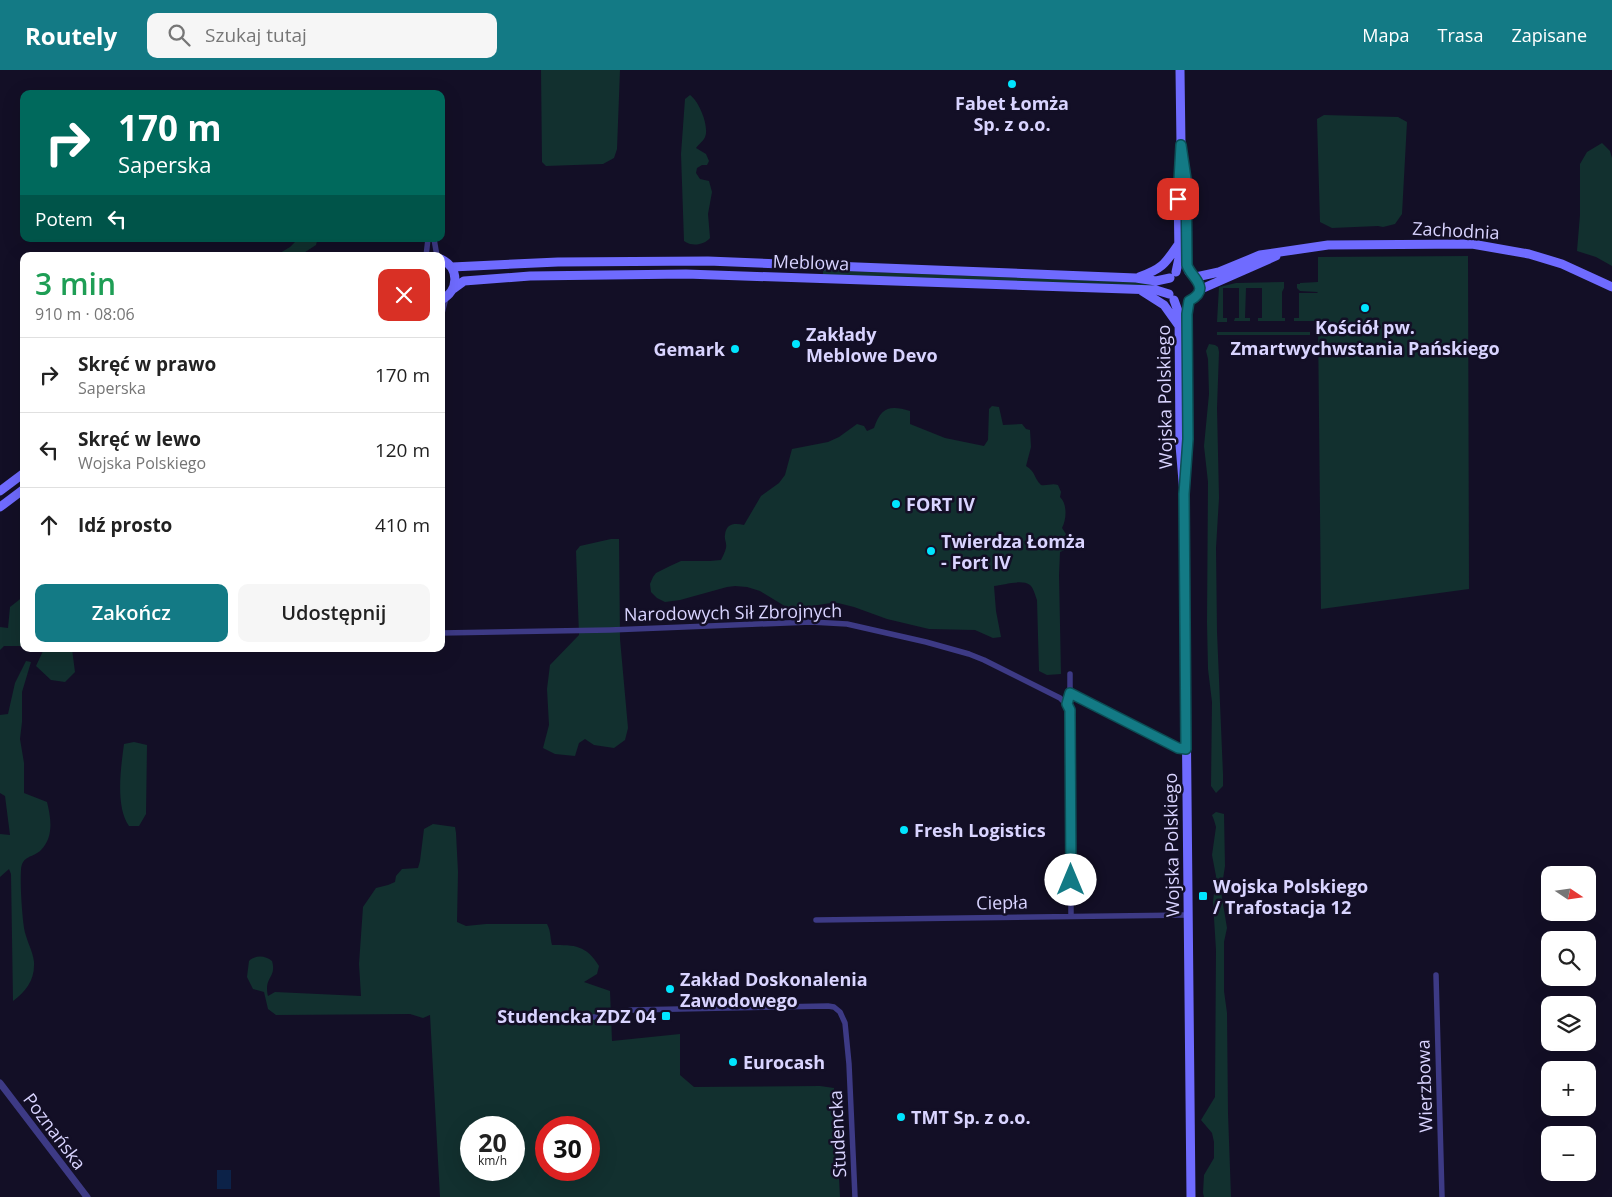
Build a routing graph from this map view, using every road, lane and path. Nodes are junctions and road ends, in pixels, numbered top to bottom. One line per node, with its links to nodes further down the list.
1 (1180, 70): 2 (main road)
2 (1181, 145): 3 (main road); 7 (main road)
3 (1178, 244): 8 (main road); 9 (main road)
4 (1292, 250): 7 (main road, Zachodnia); 10 (main road, Zachodnia); 13 (main road, Zachodnia)
5 (445, 262): 6 (main road)
6 (452, 267): 9 (main road, Meblowa); 11 (main road)
7 (1192, 274): 8 (main road); 13 (main road)
8 (1173, 275): 9 (main road, Meblowa); 15 (main road)
9 (1136, 278)
10 (1612, 286)
11 (453, 289): 12 (main road, Meblowa); 14 (main road)
12 (1142, 290): 15 (main road, Meblowa); 17 (main road)
13 (1198, 290): 16 (main road)
14 (445, 297)
15 (1172, 297): 16 (main road); 17 (main road, Wojska Polskiego)
16 (1189, 301): 21 (main road, Wojska Polskiego)
17 (1179, 326): 21 (main road, Wojska Polskiego)
18 (20, 476): 19 (main road)
19 (0, 491)
20 (20, 492): 22 (main road)
21 (1184, 494): 27 (main road, Wojska Polskiego)
22 (0, 507)
23 (445, 633): 26 (street, Narodowych Sił Zbrojnych)
24 (1070, 674): 25 (street)
25 (1070, 693): 26 (street); 27 (street)
26 (1067, 704): 29 (street)
27 (1186, 749): 28 (main road, Wojska Polskiego)
28 (1188, 915): 29 (street, Ciepła); 36 (main road, Wojska Polskiego)
29 (1071, 916): 30 (street, Ciepła)
30 (816, 920)
31 (1436, 974): 37 (street, Wierzbowa)
32 (592, 1017): 35 (street, Studencka)
33 (0, 1083): 34 (street, Poznańska)
34 (87, 1197)
35 (854, 1197)
36 (1192, 1197)
37 (1442, 1197)

